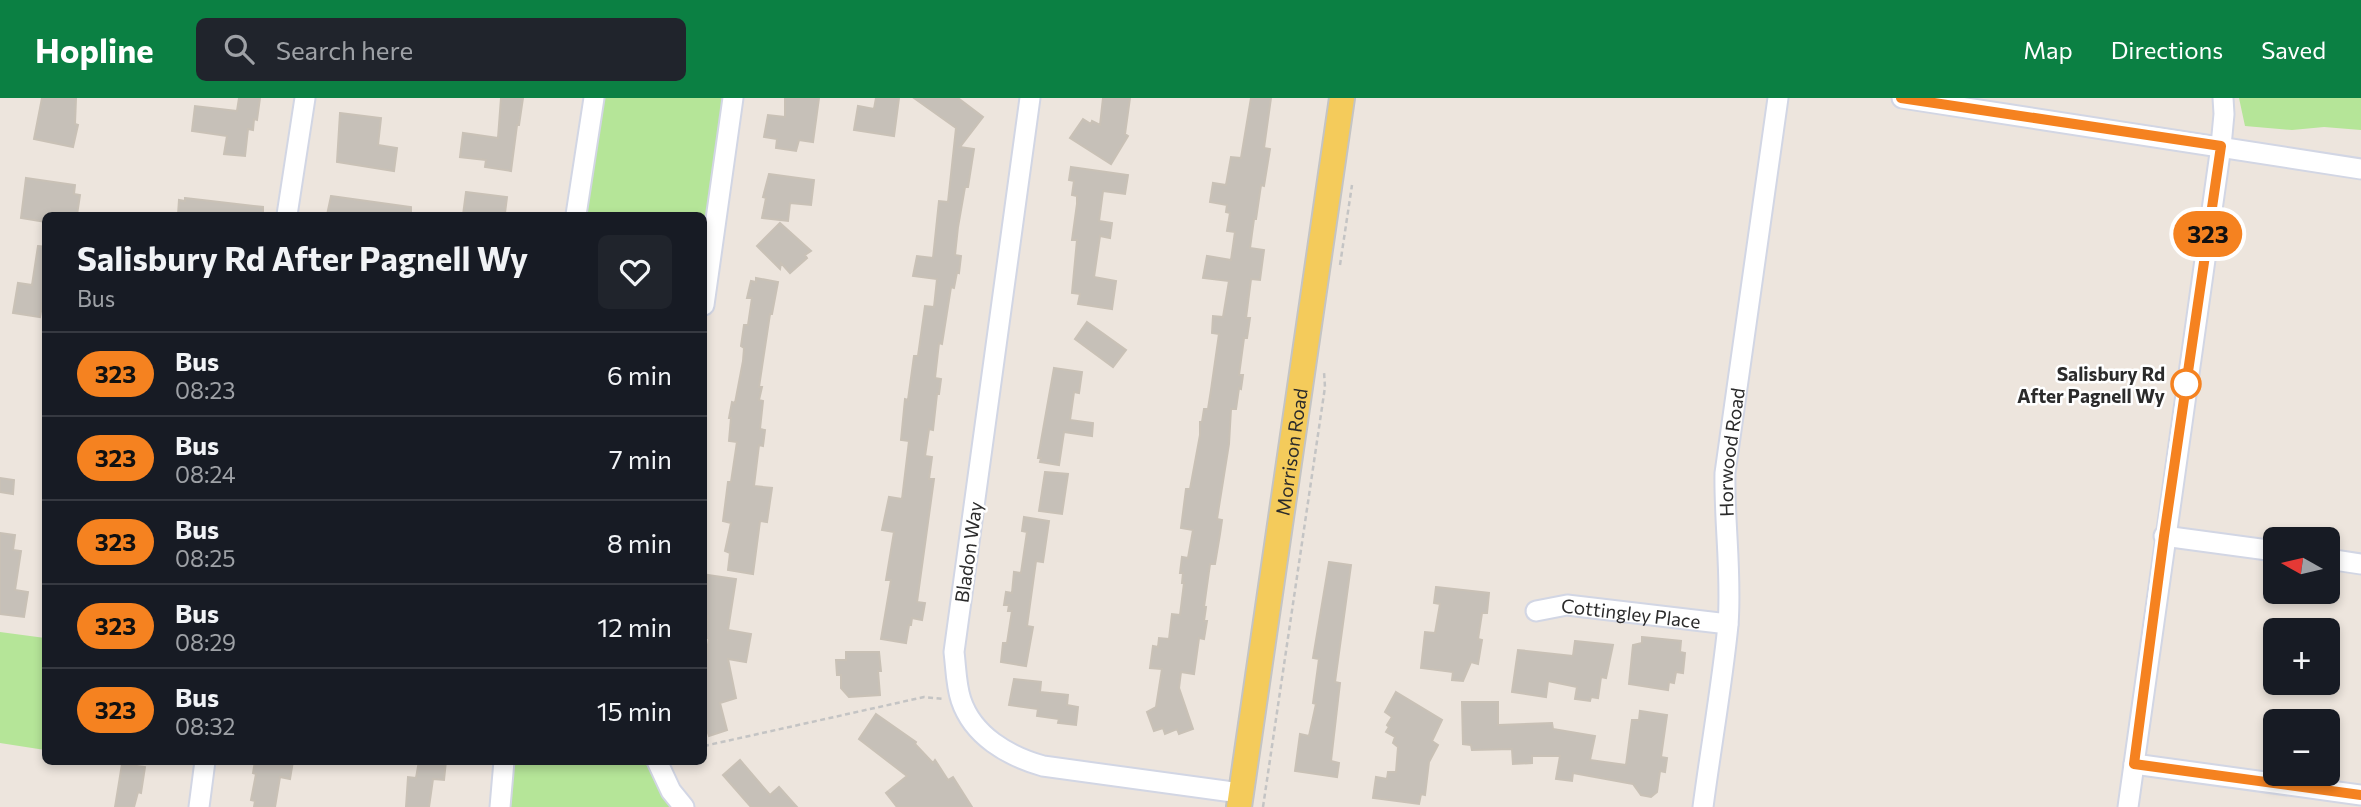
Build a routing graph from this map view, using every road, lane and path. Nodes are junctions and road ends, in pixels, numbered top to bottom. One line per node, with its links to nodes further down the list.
1 (305, 98): 12 (street)
2 (594, 98): 13 (street)
3 (733, 98): 15 (street)
4 (1030, 98): 23 (street, Bladon Way)
5 (1342, 98): 30 (main road, Morrison Road)
6 (1778, 98): 22 (street, Horwood Road)
7 (1902, 98): 9 (street)
8 (2222, 98): 9 (street)
9 (2221, 146): 10 (street); 17 (street)
10 (2361, 169)
11 (1352, 174): 14 (path)
12 (287, 212)
13 (576, 212)
14 (1339, 275)
15 (707, 284)
16 (1324, 368): 34 (path)
17 (2164, 536): 18 (street); 25 (street)
18 (2263, 549)
19 (2340, 561): 20 (street)
20 (2361, 564)
21 (1536, 611): 22 (street, Cottingley Place)
22 (1728, 624): 35 (street, Horwood Road)
23 (960, 698): 24 (path); 30 (street, Bladon Way)
24 (707, 745)
25 (2134, 764): 29 (street); 36 (street)
26 (204, 765): 31 (street)
27 (504, 765): 32 (street)
28 (659, 765): 33 (street)
29 (2352, 798)
30 (1240, 800)
31 (199, 807)
32 (500, 807)
33 (684, 807)
34 (1263, 807)
35 (1703, 807)
36 (2128, 807)

